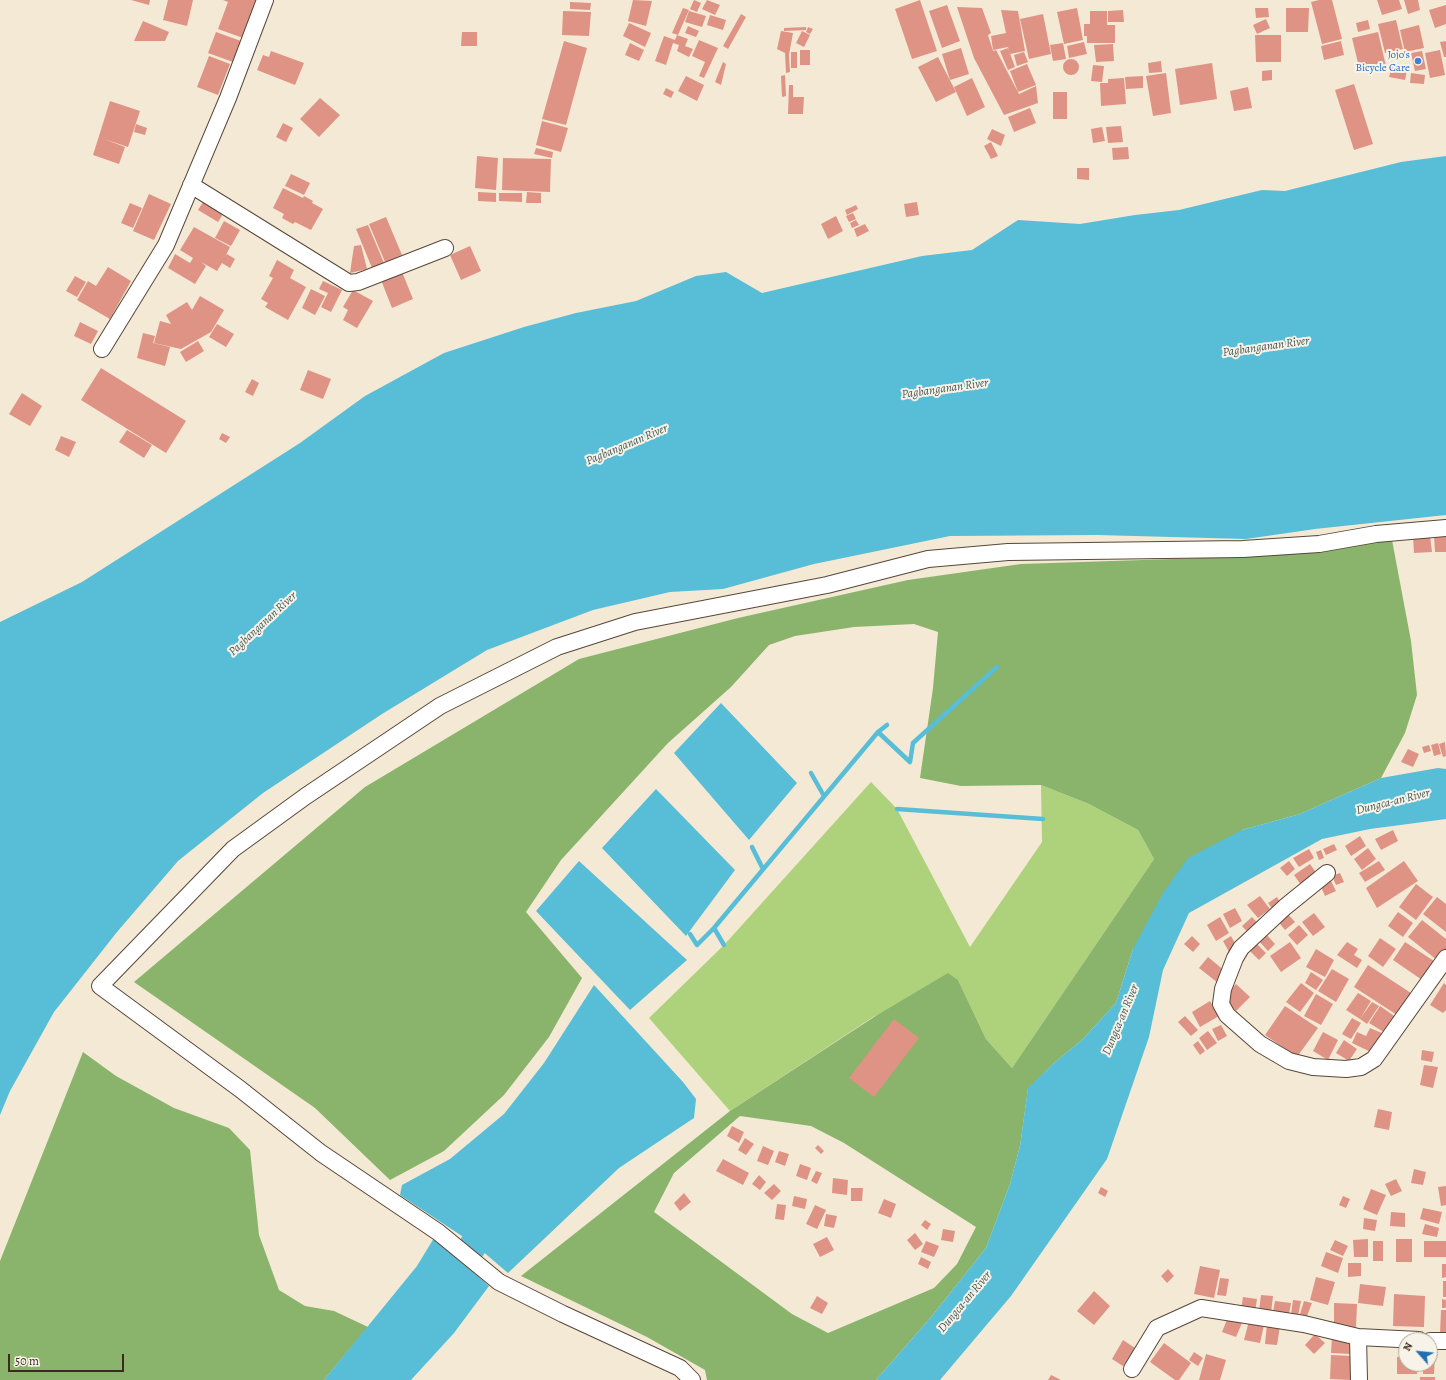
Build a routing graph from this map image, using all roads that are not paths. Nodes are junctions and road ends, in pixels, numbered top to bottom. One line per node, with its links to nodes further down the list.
1 (266, 0): 2 (street)
2 (191, 185): 3 (street); 4 (street)
3 (445, 248)
4 (102, 349)
5 (1446, 528): 11 (street)
6 (1327, 873): 7 (street)
7 (1446, 958)
8 (1358, 1337): 9 (street); 10 (street); 12 (street)
9 (1398, 1339)
10 (1132, 1369)
11 (692, 1380)
12 (1359, 1380)

